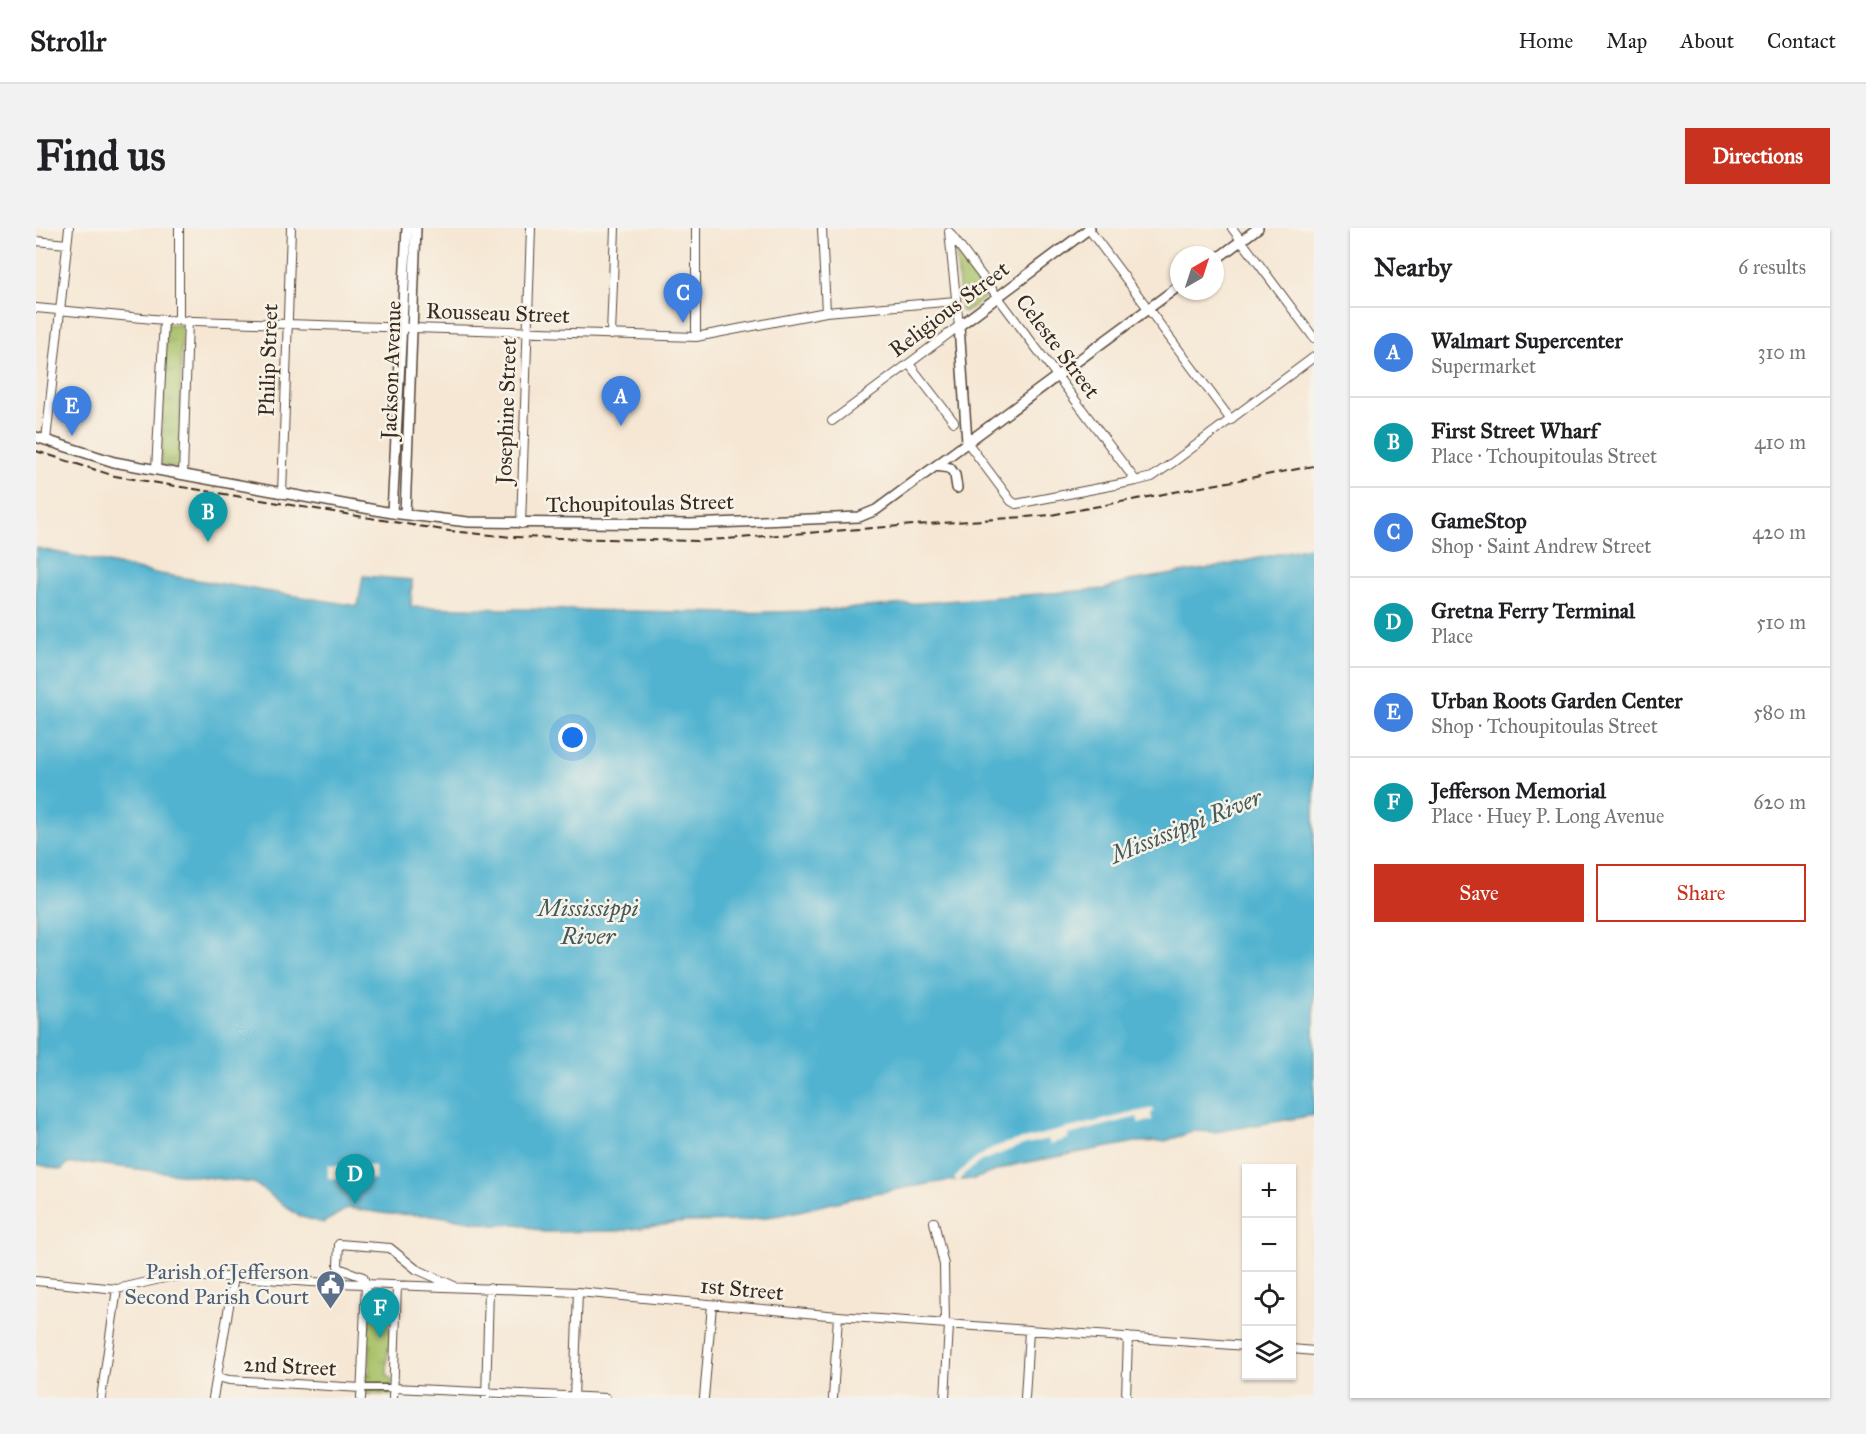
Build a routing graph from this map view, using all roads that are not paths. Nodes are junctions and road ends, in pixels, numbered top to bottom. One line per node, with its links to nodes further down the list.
1 (69, 228): 16 (street)
2 (179, 228): 26 (street)
3 (291, 228): 28 (street, Philip Street)
4 (407, 228): 30 (street, Jackson Avenue)
5 (416, 228): 30 (street, Jackson Avenue)
6 (531, 228): 31 (street, Josephine Street)
7 (615, 228): 32 (street)
8 (696, 228): 33 (street)
9 (822, 228): 24 (street)
10 (1089, 228): 19 (street, Religious Street); 22 (street)
11 (1232, 228): 15 (street)
12 (1258, 228): 15 (street)
13 (949, 230): 19 (street, Celeste Street); 20 (street)
14 (36, 241): 16 (street)
15 (1242, 241): 17 (street); 34 (street)
16 (67, 244): 23 (street)
17 (1224, 254)
18 (1170, 293): 22 (street, Tchoupitoulas Street)
19 (998, 296): 29 (street, Religious Street); 37 (street, Celeste Street)
20 (956, 301): 24 (street, Rousseau Street); 29 (street)
21 (36, 308): 23 (street, Rousseau Street)
22 (1148, 309): 37 (street, Tchoupitoulas Street); 38 (street)
23 (61, 311): 25 (street, Rousseau Street); 42 (street)
24 (826, 312): 33 (street, Rousseau Street)
25 (164, 320): 26 (street, Rousseau Street); 45 (street)
26 (179, 320): 27 (street, Rousseau Street)
27 (188, 320): 28 (street, Rousseau Street); 46 (street)
28 (287, 323): 30 (street, Rousseau Street); 49 (street, Philip Street)
29 (959, 326): 36 (street, Religious Street); 43 (street)
30 (408, 328): 31 (street, Rousseau Street); 50 (street, Jackson Avenue); 51 (street, Jackson Avenue)
31 (527, 331): 32 (street, Rousseau Street); 52 (street, Josephine Street)
32 (611, 334): 33 (street, Rousseau Street)
33 (696, 337)
34 (1314, 338)
35 (1314, 357): 38 (street)
36 (909, 364): 39 (street, Religious Street); 40 (street)
37 (1057, 375): 43 (street, Tchoupitoulas Street); 47 (street, Celeste Street)
38 (1231, 420): 47 (street)
39 (832, 421)
40 (954, 422)
41 (36, 437): 42 (street, Tchoupitoulas Street)
42 (46, 440): 45 (street, Tchoupitoulas Street)
43 (968, 442): 44 (street, Tchoupitoulas Street); 47 (street)
44 (936, 466): 48 (street); 52 (street, Tchoupitoulas Street)
45 (156, 470): 46 (street, Tchoupitoulas Street)
46 (183, 475): 49 (street, Tchoupitoulas Street)
47 (1136, 481)
48 (957, 488)
49 (282, 494): 50 (street, Tchoupitoulas Street)
50 (392, 513): 51 (street, Tchoupitoulas Street)
51 (405, 514): 52 (street, Tchoupitoulas Street)
52 (521, 524)
53 (934, 1222): 64 (street)
54 (234, 1277): 56 (street, 1st Street); 60 (street, 1st Street); 70 (street)
55 (36, 1281): 60 (street)
56 (366, 1284): 57 (street, 1st Street); 58 (street); 71 (street)
57 (397, 1285): 58 (street, 1st Street); 72 (street)
58 (456, 1287): 59 (street, 1st Street)
59 (489, 1288): 61 (street, 1st Street); 73 (street)
60 (117, 1290): 75 (street)
61 (578, 1292): 62 (street, 1st Street); 74 (street)
62 (712, 1305): 63 (street, 1st Street); 80 (street)
63 (838, 1316): 64 (street, 1st Street); 81 (street)
64 (947, 1324): 65 (street, 1st Street); 82 (street)
65 (1029, 1331): 66 (street, 1st Street); 83 (street)
66 (1128, 1337): 67 (street, 1st Street); 84 (street)
67 (1242, 1346)
68 (1296, 1349): 69 (street)
69 (1314, 1351)
70 (218, 1377): 71 (street, 2nd Street); 76 (street)
71 (361, 1388): 72 (street); 77 (street)
72 (394, 1388): 73 (street); 78 (street)
73 (486, 1395): 74 (street)
74 (574, 1397): 79 (street)
75 (100, 1398)
76 (213, 1398)
77 (361, 1398)
78 (393, 1398)
79 (606, 1398)
80 (704, 1398)
81 (833, 1398)
82 (945, 1398)
83 (1025, 1398)
84 (1126, 1398)

